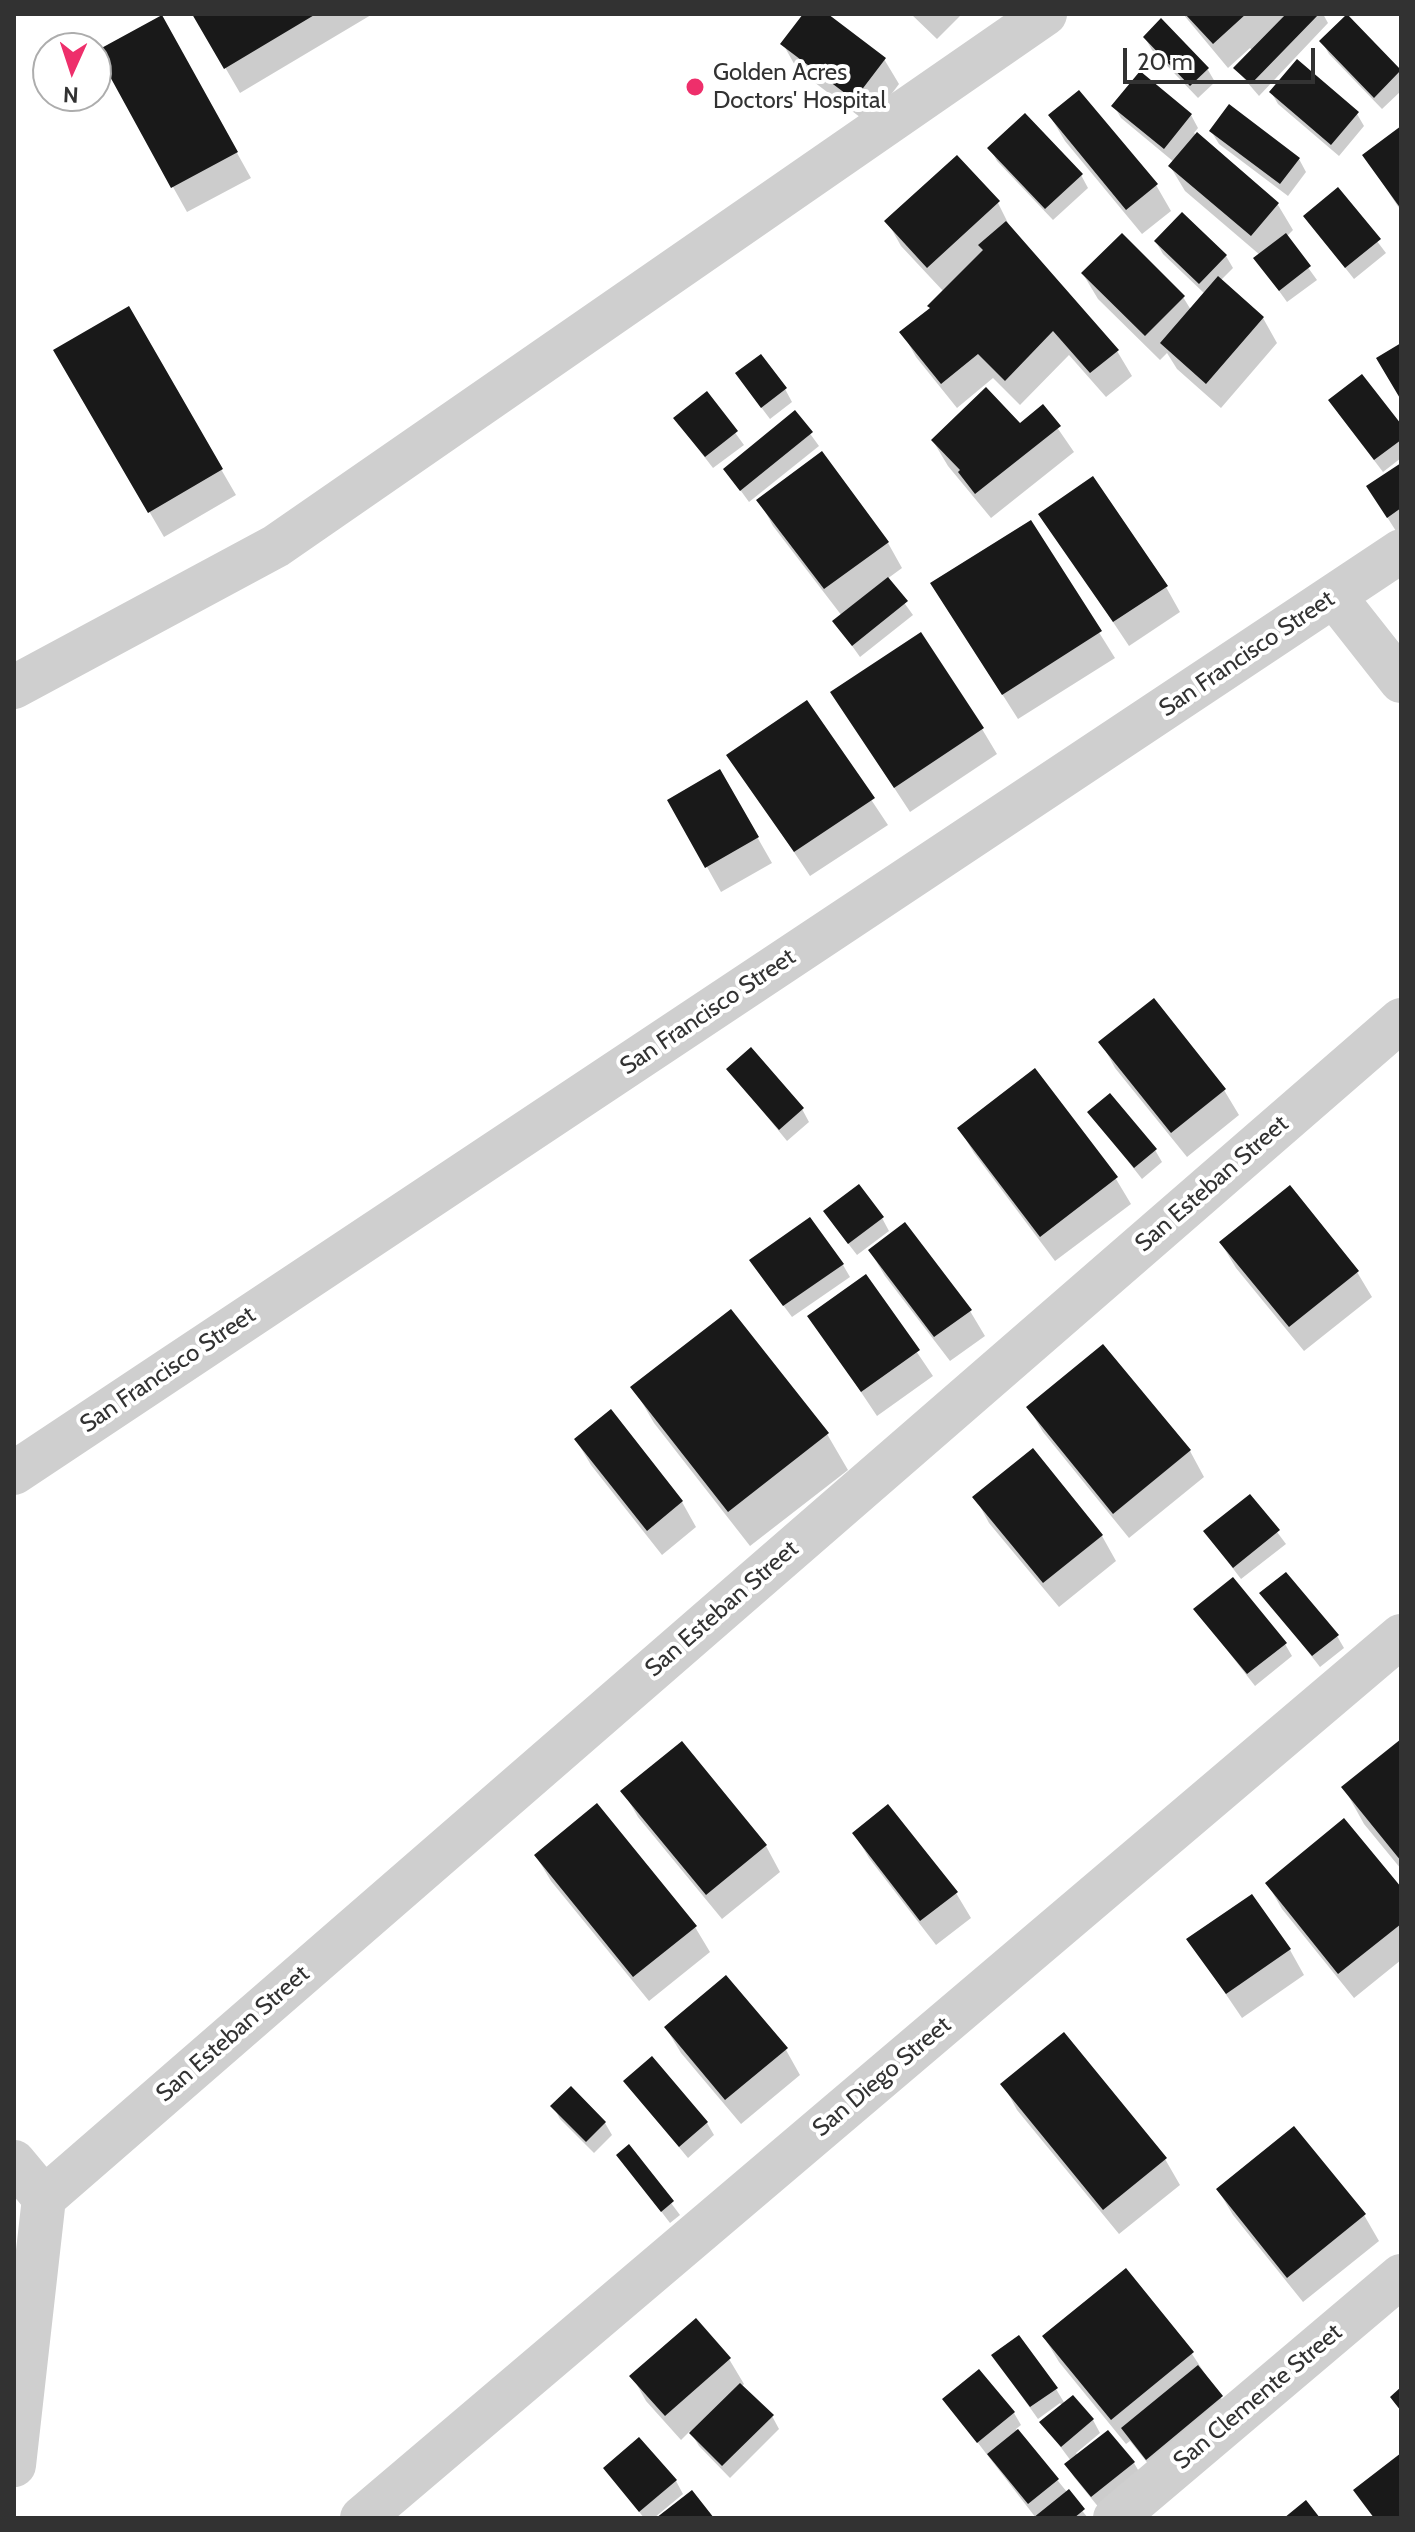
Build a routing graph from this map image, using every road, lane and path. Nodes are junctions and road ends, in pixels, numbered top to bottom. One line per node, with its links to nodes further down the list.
1 (1045, 14): 5 (street)
2 (1401, 551): 3 (street, San Francisco Street)
3 (1334, 596): 4 (street); 7 (street, San Francisco Street)
4 (1401, 681)
5 (14, 687)
6 (1401, 1020): 10 (street, San Esteban Street)
7 (14, 1473)
8 (1401, 1636): 13 (street, San Diego Street)
9 (14, 2162): 10 (street)
10 (44, 2198): 12 (street)
11 (1401, 2276): 14 (street, San Clemente Street)
12 (14, 2465)
13 (362, 2518)
14 (1115, 2518)

